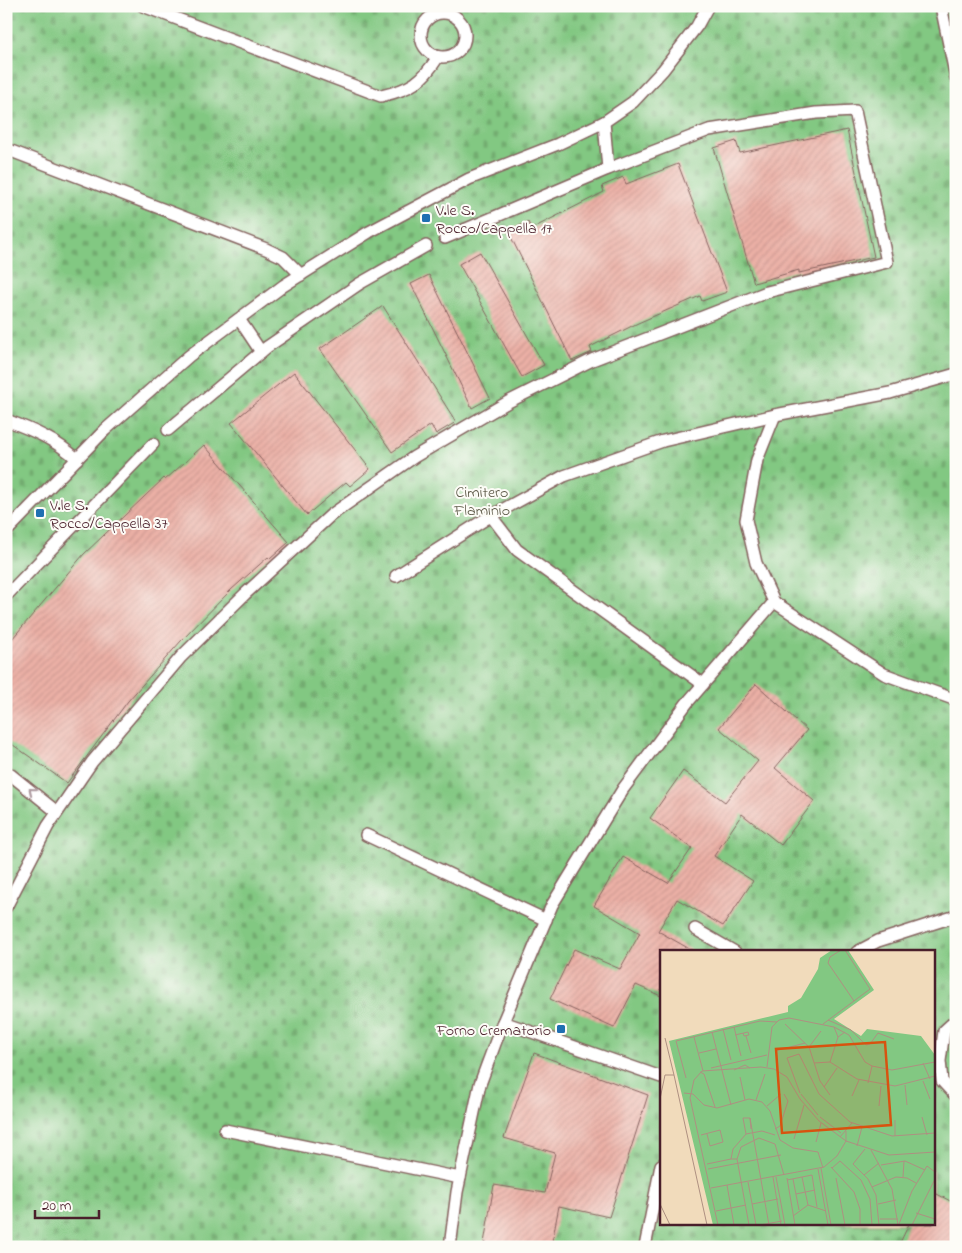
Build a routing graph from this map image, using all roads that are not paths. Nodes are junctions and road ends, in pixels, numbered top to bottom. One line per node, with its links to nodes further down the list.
1 (143, 6): 5 (lane)
2 (708, 6): 7 (lane)
3 (941, 6): 6 (lane)
4 (439, 9): 5 (lane); 5 (lane)
5 (438, 57)
6 (956, 78)
7 (604, 122): 9 (lane); 12 (lane)
8 (6, 149): 12 (lane)
9 (608, 169): 10 (lane); 29 (lane)
10 (445, 238)
11 (426, 246): 14 (lane)
12 (300, 275): 13 (lane)
13 (239, 319): 14 (lane); 20 (lane)
14 (261, 352): 18 (lane)
15 (956, 374): 16 (lane)
16 (775, 415): 21 (lane); 25 (lane)
17 (6, 420): 20 (lane)
18 (168, 430)
19 (153, 444): 24 (lane)
20 (77, 459): 22 (lane)
21 (491, 516): 23 (lane); 26 (lane)
22 (6, 532)
23 (396, 576)
24 (6, 596)
25 (774, 602): 26 (lane); 27 (lane)
26 (703, 684): 33 (lane)
27 (956, 700)
28 (6, 771): 29 (lane, one-way to 28)
29 (57, 812): 31 (lane)
30 (366, 835): 33 (lane)
31 (6, 908)
32 (956, 916): 36 (lane)
33 (546, 920): 38 (lane)
34 (695, 929): 35 (lane)
35 (732, 950)
36 (861, 950)
37 (956, 1020): 40 (lane)
38 (503, 1022): 39 (lane); 43 (lane)
39 (660, 1076)
40 (956, 1096)
41 (225, 1130): 43 (lane)
42 (660, 1170): 45 (lane)
43 (460, 1178): 44 (lane)
44 (450, 1247)
45 (645, 1247)

